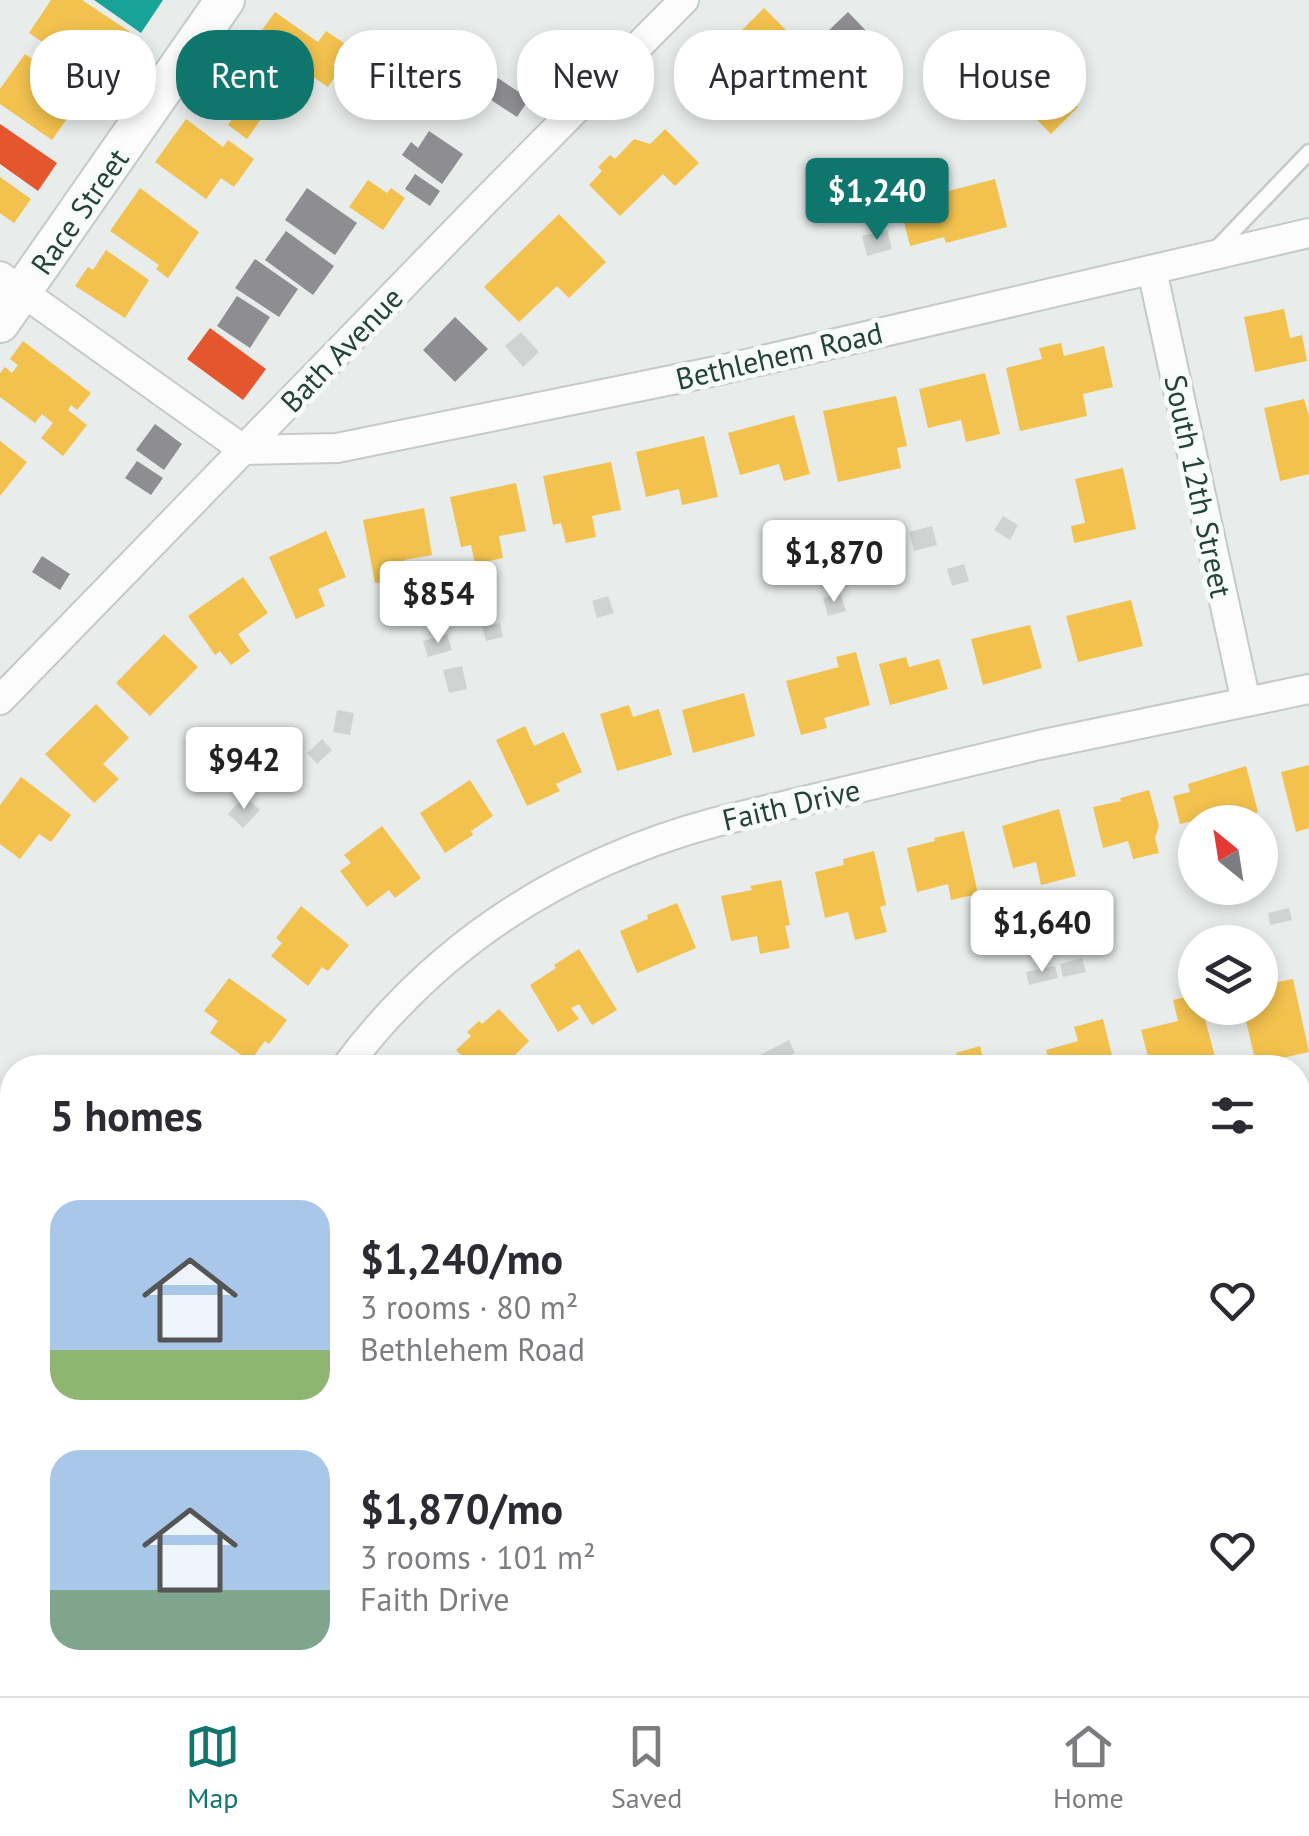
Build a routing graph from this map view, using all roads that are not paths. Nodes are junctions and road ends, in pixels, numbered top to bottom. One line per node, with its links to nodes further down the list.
1 (225, 0): 7 (main road, Race Street)
2 (684, 0): 9 (street, Bath Avenue)
3 (1309, 152): 5 (lane)
4 (1309, 233): 5 (street, Bethlehem Road)
5 (1208, 257): 6 (street, Bethlehem Road)
6 (1152, 270): 9 (street, Bethlehem Road); 12 (street, South 12th Street)
7 (11, 284): 8 (main road, Race Street); 9 (street)
8 (0, 323)
9 (244, 450): 11 (street, Bath Avenue)
10 (1309, 688): 12 (street, Faith Drive)
11 (0, 700)
12 (1246, 702): 13 (street, Faith Drive)
13 (355, 1055)

